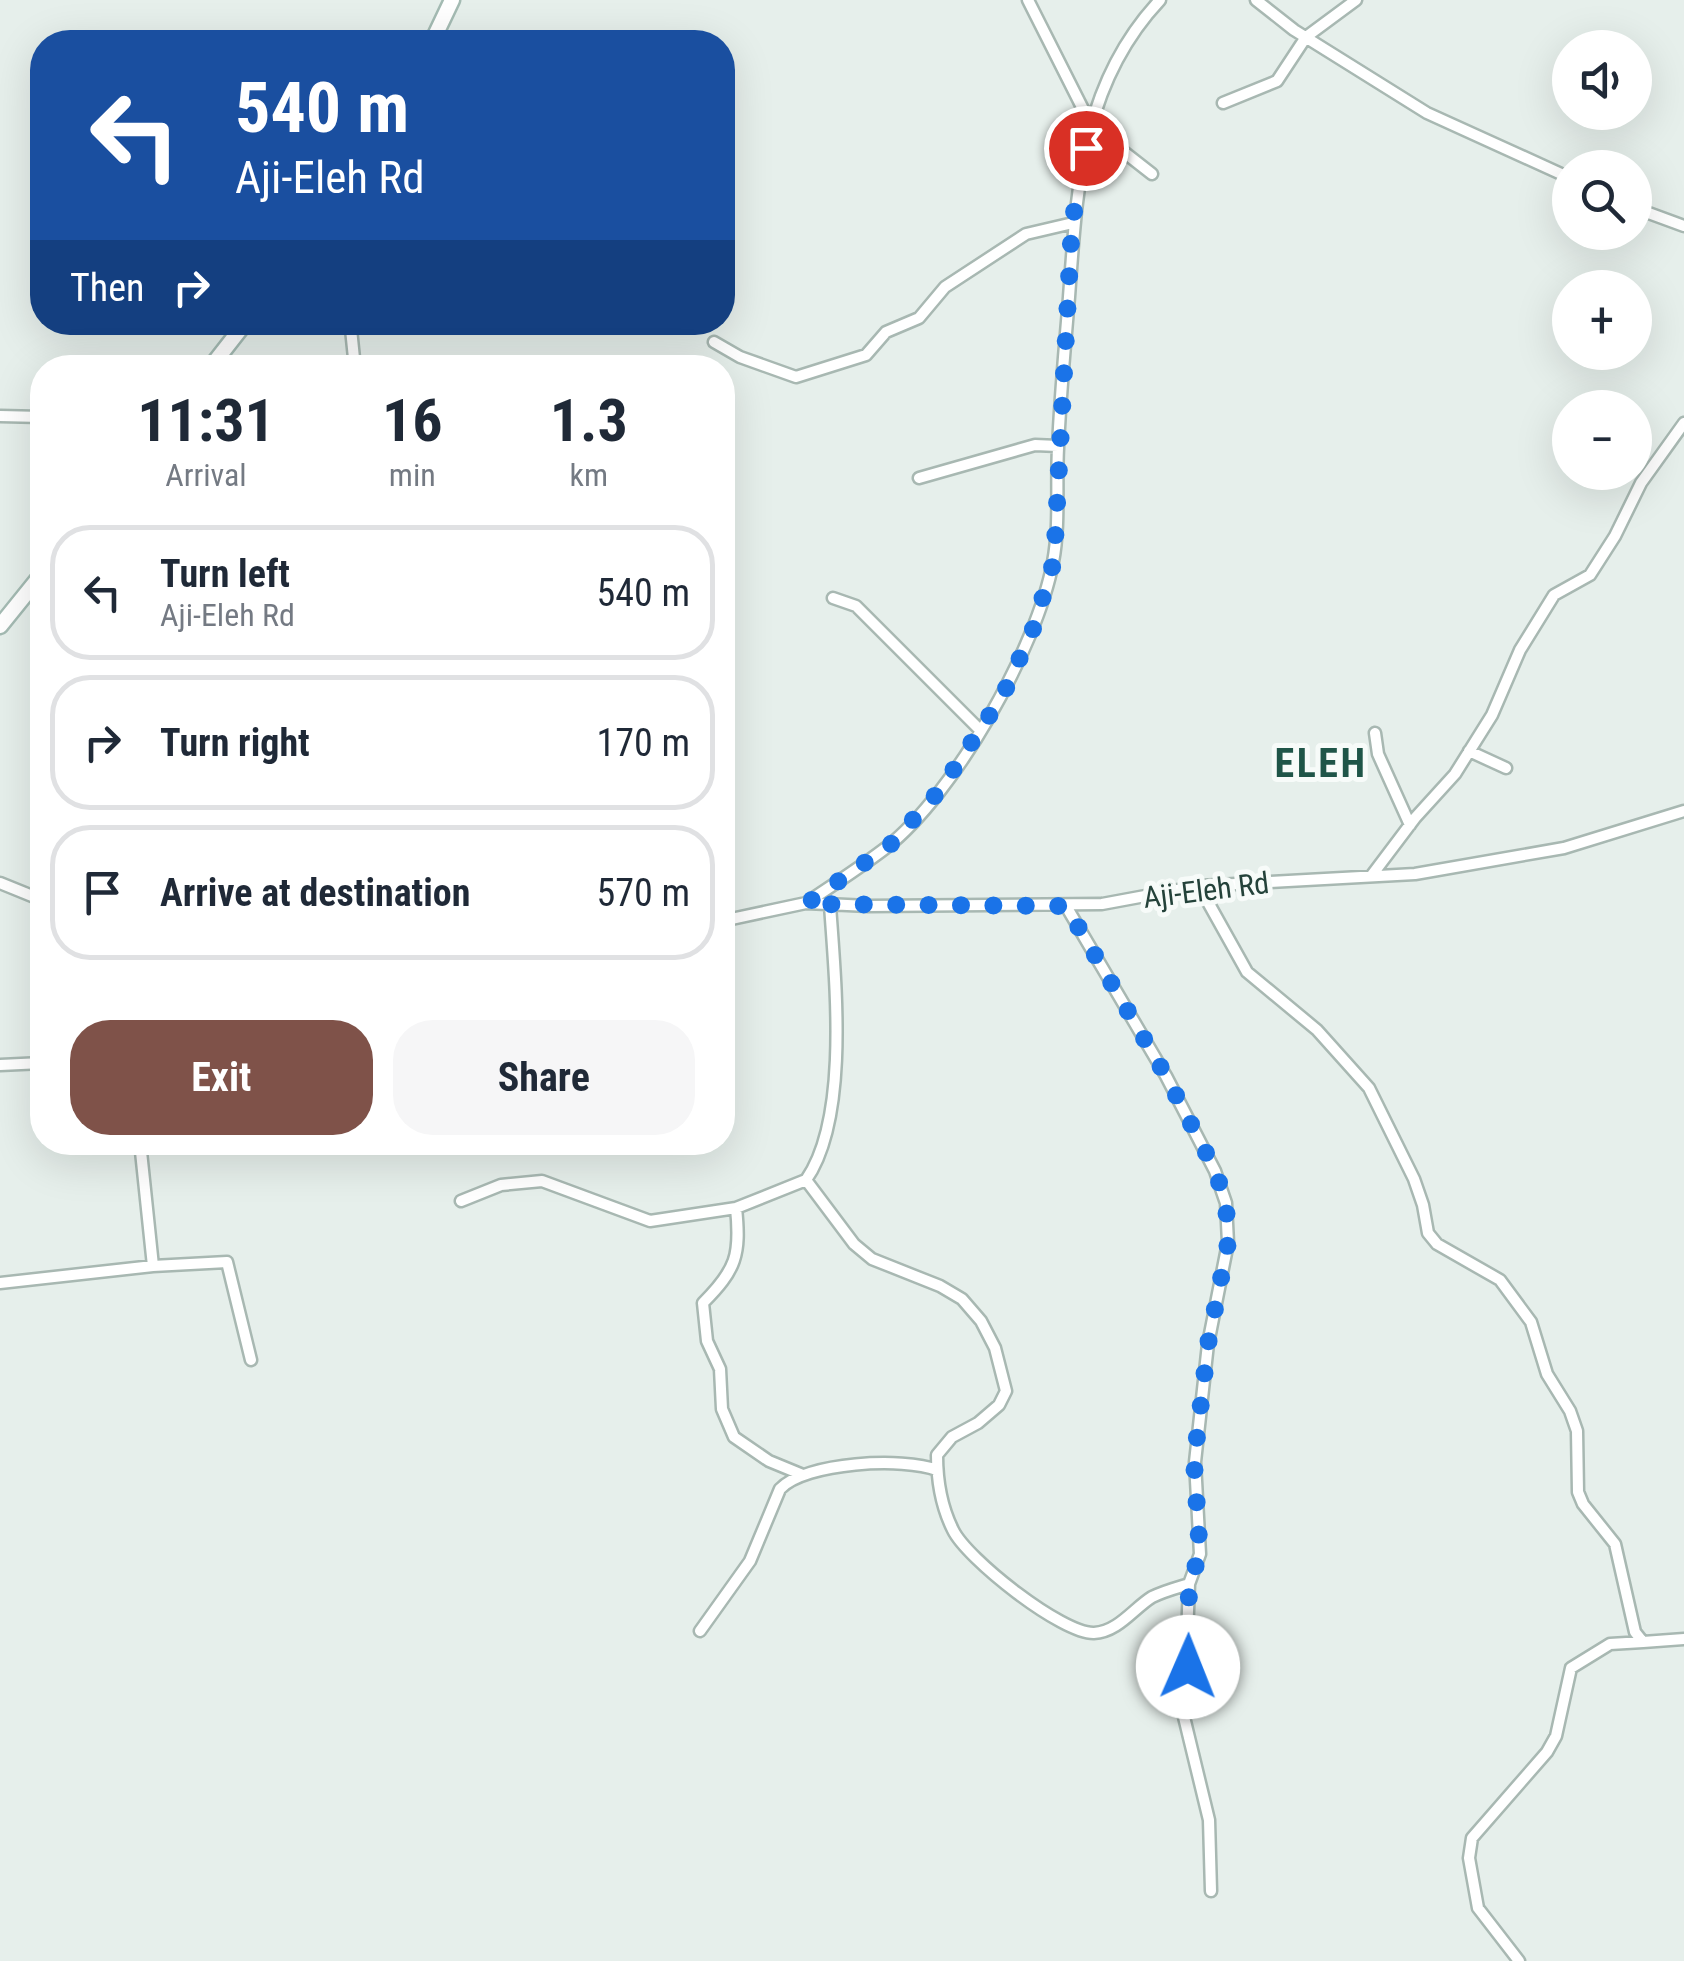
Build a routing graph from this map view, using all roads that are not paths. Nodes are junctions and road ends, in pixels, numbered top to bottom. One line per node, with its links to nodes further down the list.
1 (452, 0): 6 (main road)
2 (1028, 0): 9 (street)
3 (1160, 0): 9 (street)
4 (1256, 0): 7 (street)
5 (1356, 0): 7 (street)
6 (438, 30)
7 (1306, 37): 8 (street); 10 (street)
8 (1223, 104)
9 (1092, 127): 11 (street); 13 (street)
10 (1552, 170)
11 (1152, 174)
12 (1652, 214): 14 (street)
13 (1072, 223): 16 (street); 21 (street)
14 (1684, 226)
15 (236, 335): 17 (main road)
16 (714, 342)
17 (220, 355)
18 (0, 416): 19 (street)
19 (30, 417)
20 (1684, 423): 28 (street)
21 (1058, 446): 22 (street); 26 (street)
22 (920, 478)
23 (30, 589): 25 (main road)
24 (834, 598): 26 (street)
25 (0, 626)
26 (980, 730): 36 (street)
27 (1375, 734): 31 (street)
28 (1469, 751): 29 (street); 31 (street)
29 (1506, 768)
30 (1684, 811): 32 (street, Aji-Eleh Rd)
31 (1410, 825): 32 (street)
32 (1372, 875): 34 (street, Aji-Eleh Rd)
33 (0, 883): 35 (street)
34 (1199, 886): 38 (street, Aji-Eleh Rd); 54 (street)
35 (30, 895)
36 (806, 904): 37 (street, Aji-Eleh Rd); 39 (street, Aji-Eleh Rd)
37 (830, 904): 38 (street, Aji-Eleh Rd); 43 (street)
38 (1066, 906): 51 (street)
39 (735, 918)
40 (30, 1064): 41 (street)
41 (0, 1066)
42 (141, 1155): 46 (street)
43 (806, 1180): 45 (street); 49 (street)
44 (461, 1201): 45 (street)
45 (736, 1208): 50 (street)
46 (152, 1266): 47 (street); 48 (street)
47 (0, 1283)
48 (251, 1360)
49 (937, 1470): 50 (street); 51 (street)
50 (803, 1475): 52 (street)
51 (1189, 1584): 55 (street)
52 (700, 1632)
53 (1684, 1639): 54 (street)
54 (1643, 1642): 56 (street)
55 (1211, 1891)
56 (1519, 1961)

